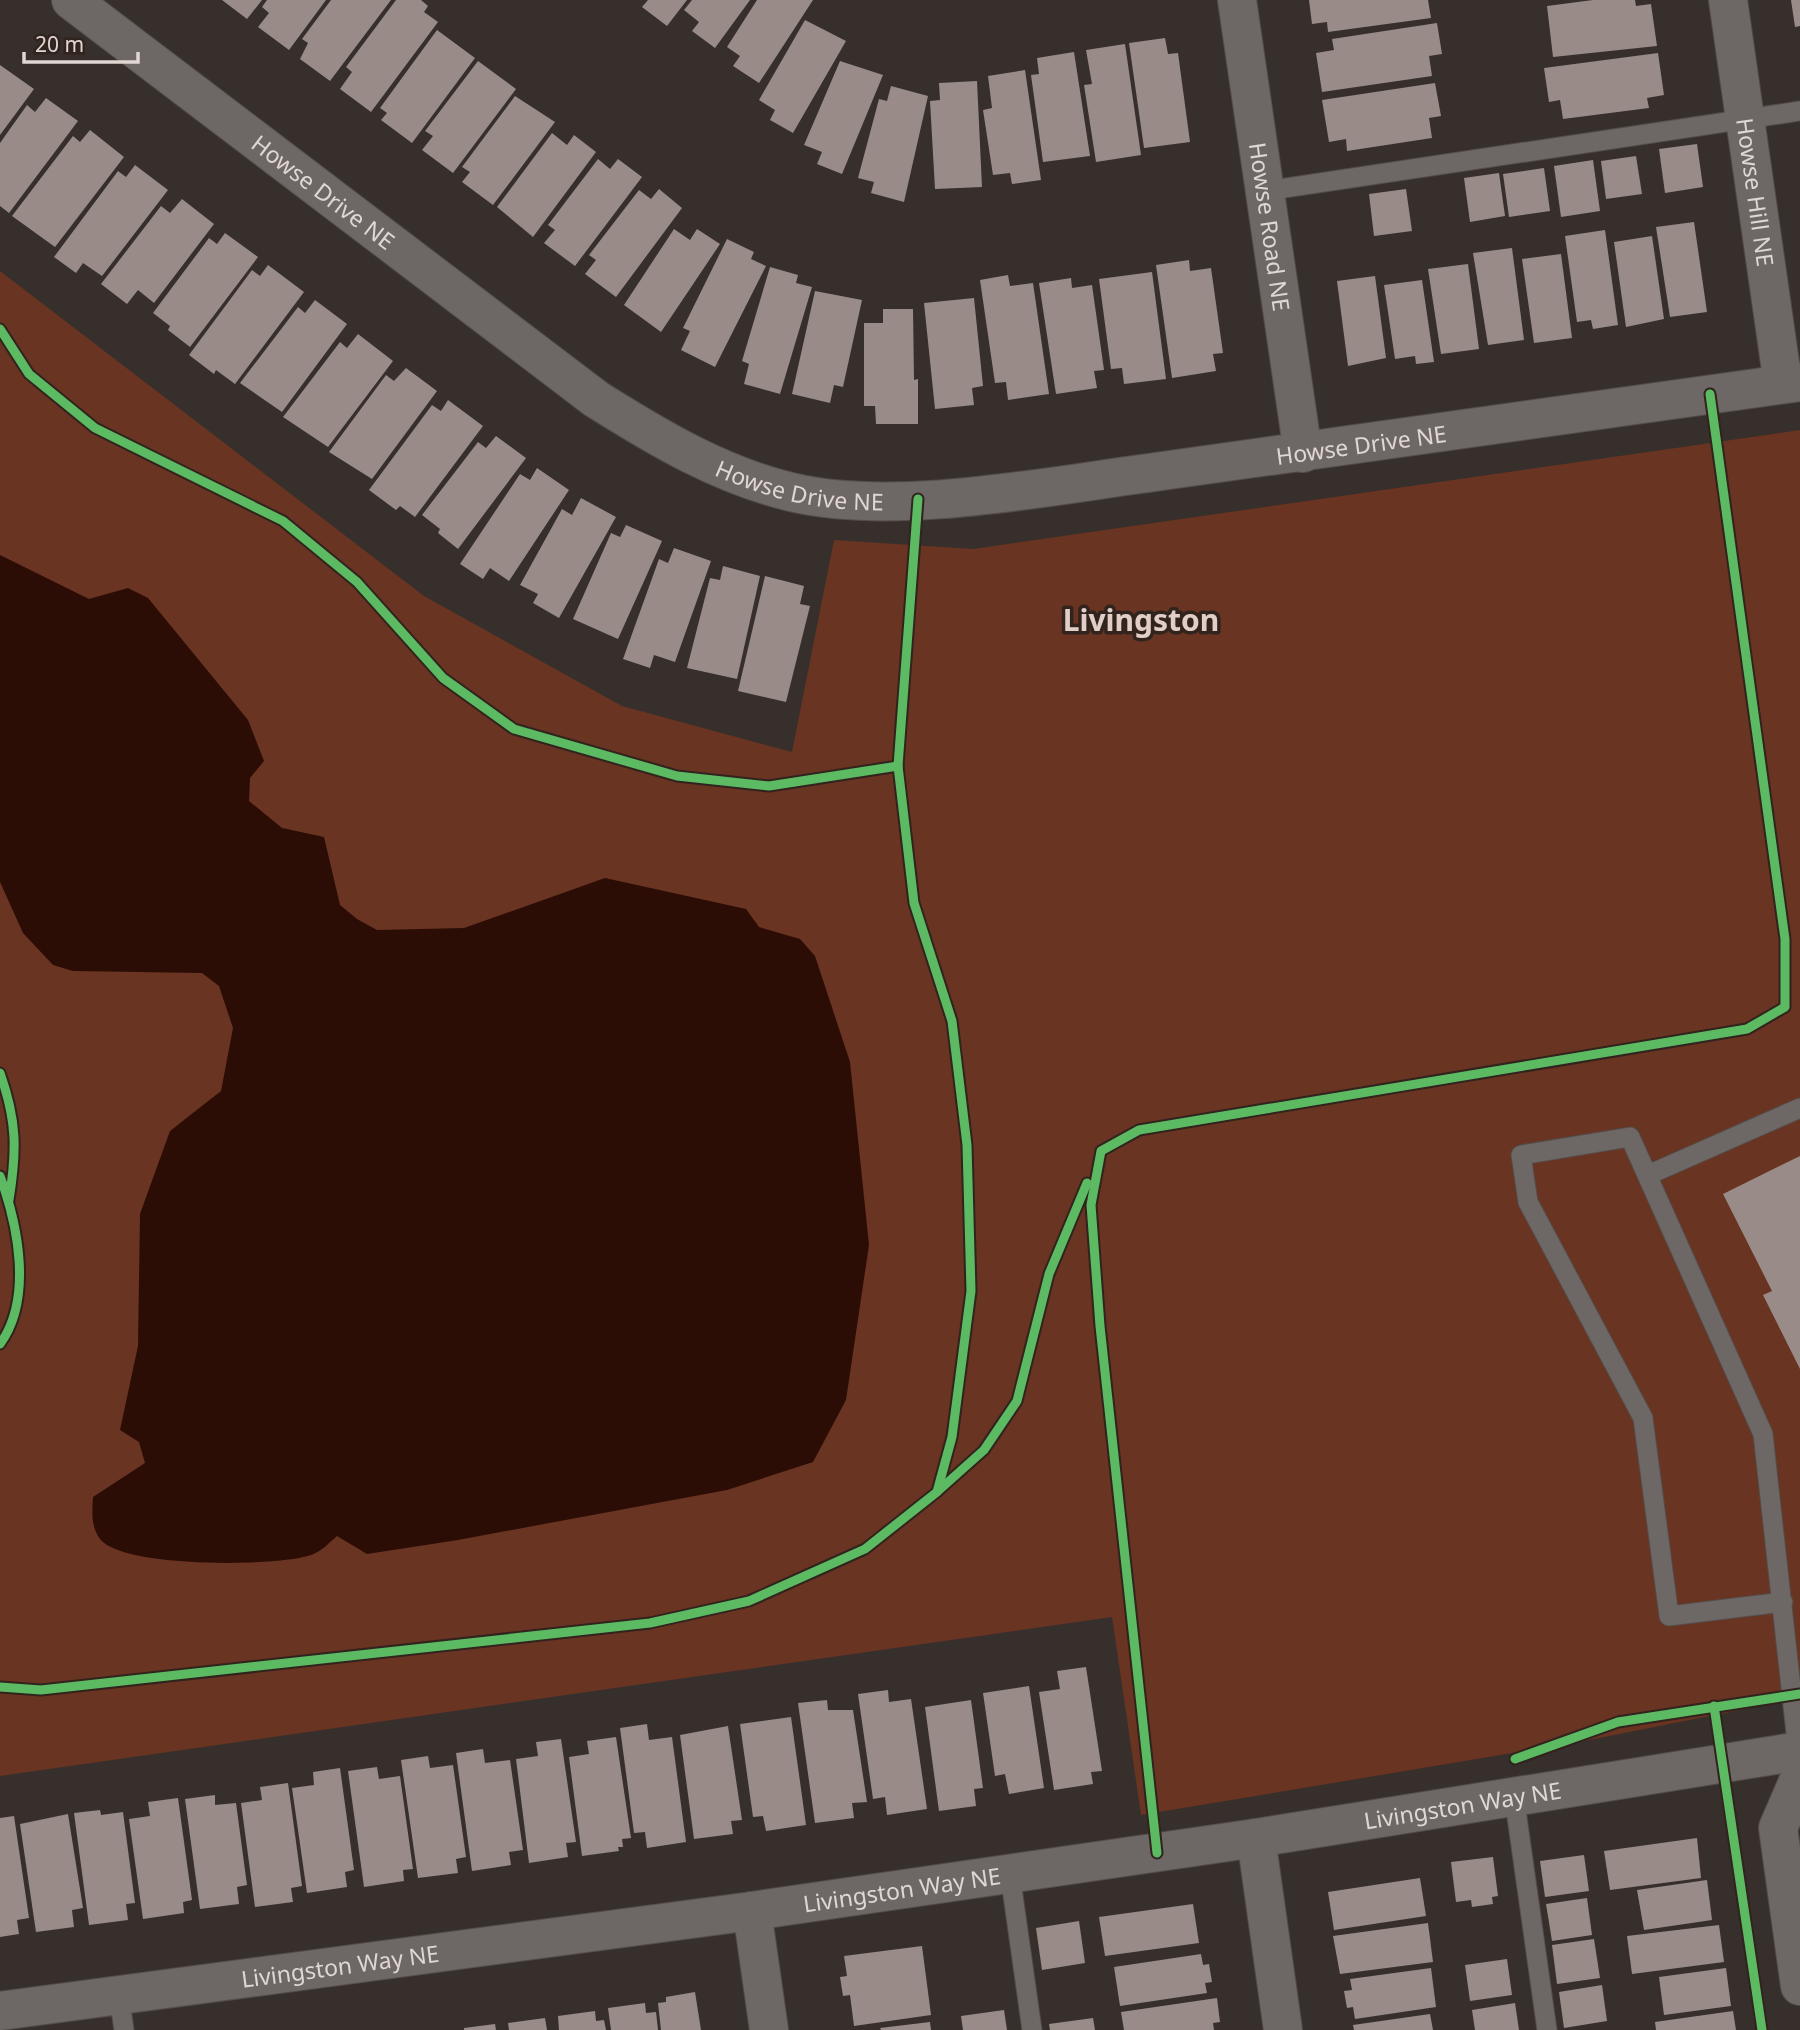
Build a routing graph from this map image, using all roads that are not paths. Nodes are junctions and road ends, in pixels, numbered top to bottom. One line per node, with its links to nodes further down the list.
1 (71, 0): 8 (street, Howse Drive NE)
2 (1237, 0): 6 (street, Howse Road NE)
3 (1728, 0): 5 (street, Howse Hill NE)
4 (1800, 111): 5 (lane)
5 (1745, 118): 6 (lane); 7 (street, Howse Hill NE)
6 (1265, 191): 8 (street, Howse Road NE)
7 (1792, 383): 8 (street, Howse Drive NE)
8 (1303, 453)
9 (1800, 1108): 10 (lane)
10 (1648, 1175): 11 (lane); 11 (lane)
11 (1783, 1602): 12 (lane)
12 (1799, 1762): 13 (street, Livingston Way NE); 17 (street)
13 (1514, 1796): 14 (street, Livingston Way NE); 23 (lane)
14 (1256, 1838): 15 (street, Livingston Way NE); 22 (street)
15 (1010, 1874): 16 (street, Livingston Way NE); 21 (lane)
16 (752, 1912): 19 (street, Livingston Way NE); 20 (street)
17 (1800, 1986)
18 (0, 2011): 19 (street, Livingston Way NE)
19 (121, 2013)
20 (769, 2030)
21 (1032, 2030)
22 (1283, 2030)
23 (1547, 2030)

